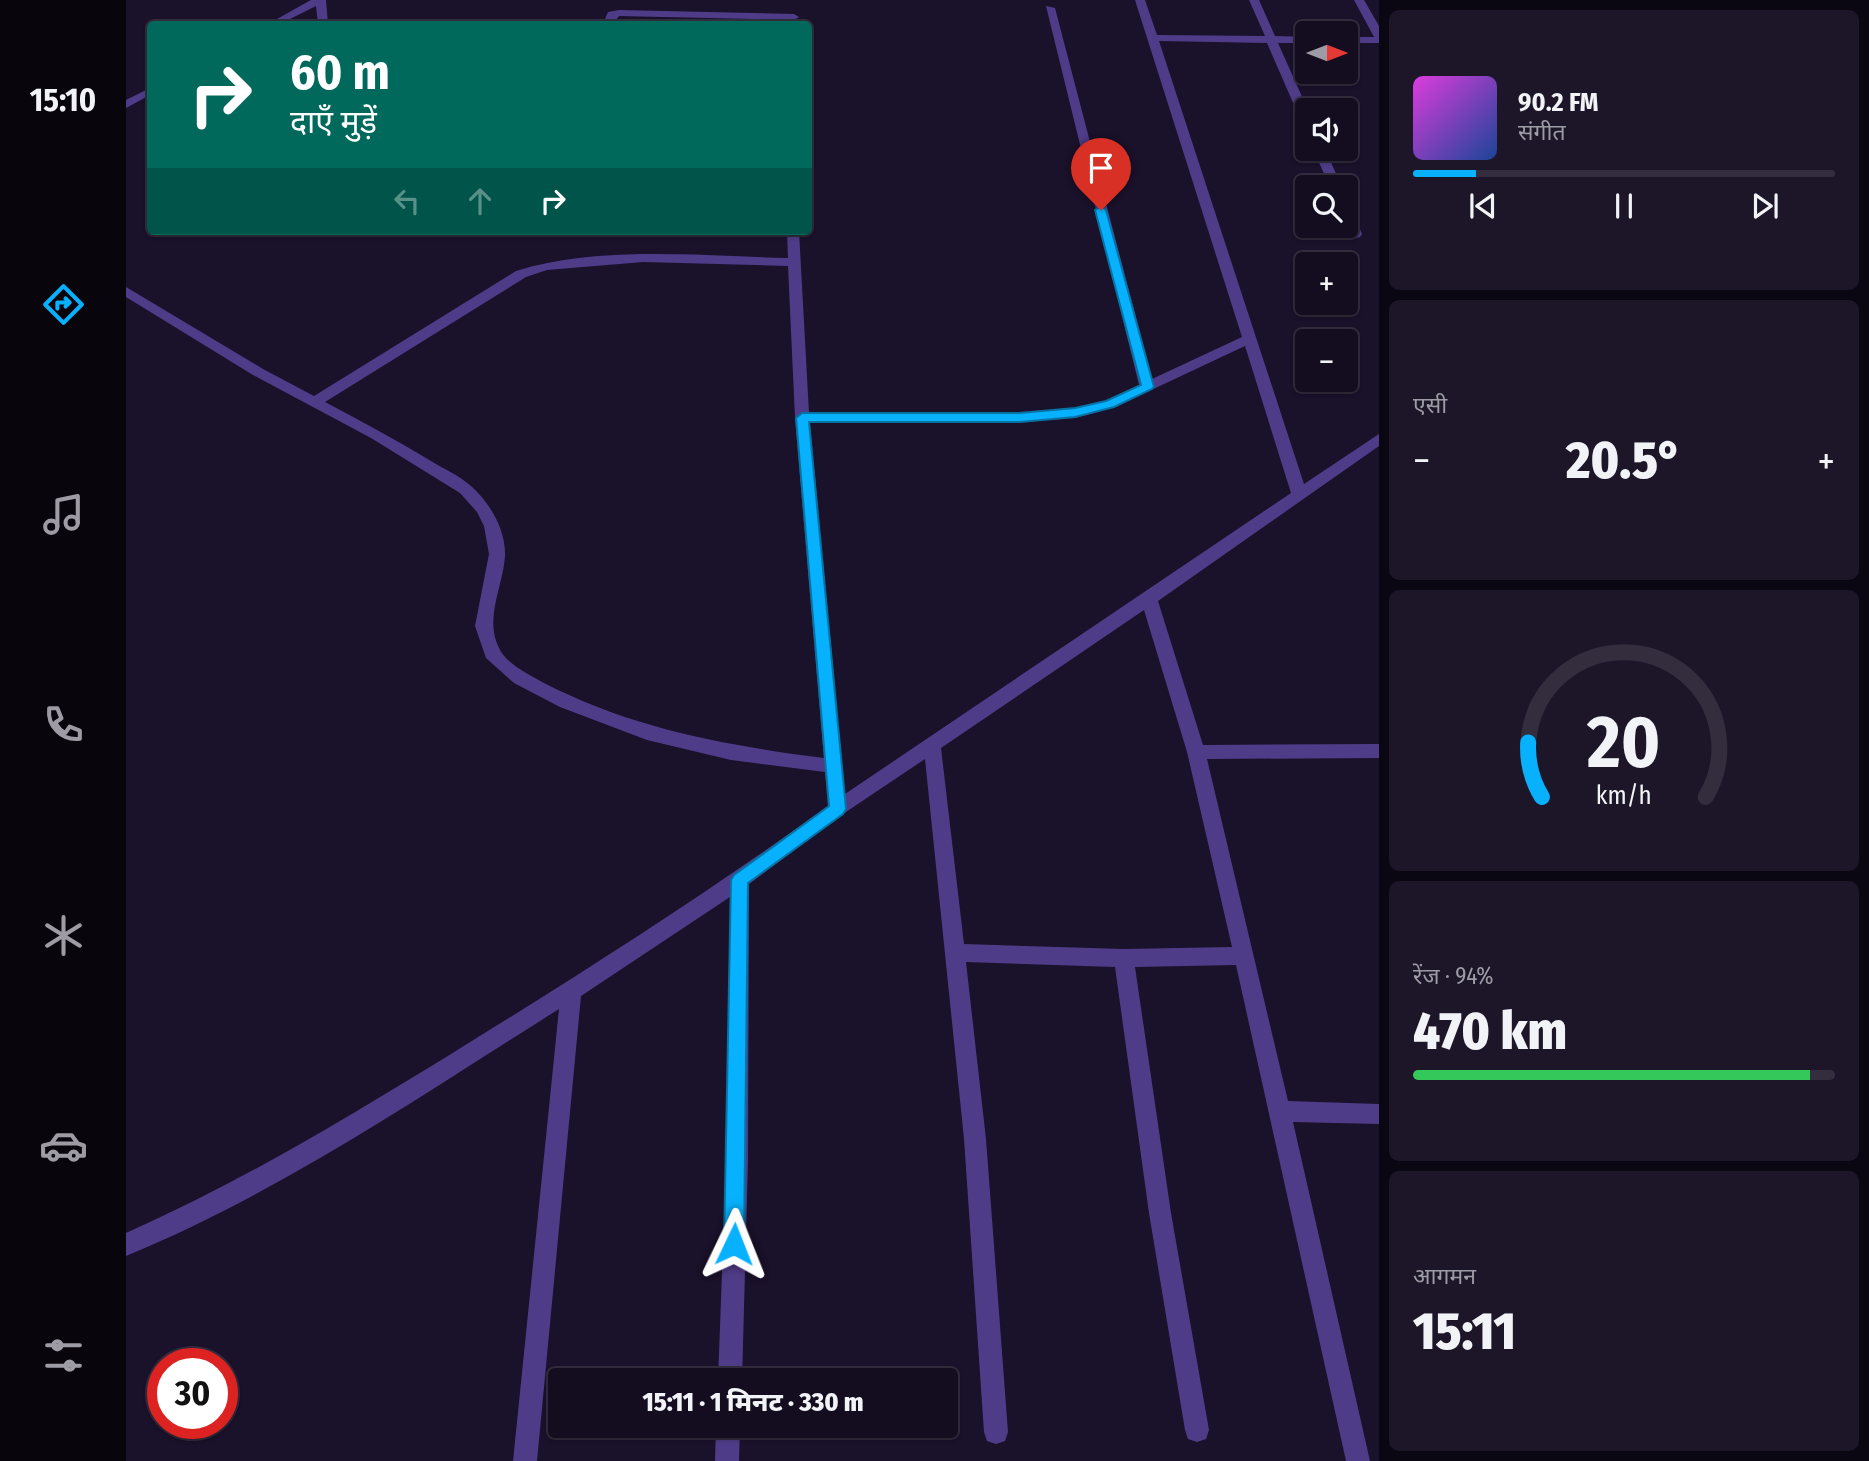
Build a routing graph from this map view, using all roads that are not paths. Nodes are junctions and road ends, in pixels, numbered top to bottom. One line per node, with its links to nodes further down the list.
1 (321, 0): 7 (street); 8 (street)
2 (1140, 0): 10 (street)
3 (1254, 0): 13 (street)
4 (1359, 0): 11 (street)
5 (1050, 8): 22 (street)
6 (794, 17): 9 (street)
7 (279, 21)
8 (323, 21)
9 (609, 21)
10 (1154, 38): 13 (street); 21 (street)
11 (1379, 38): 12 (street)
12 (1358, 39)
13 (1273, 40): 14 (street); 16 (street)
14 (1295, 40)
15 (147, 93): 17 (street)
16 (1297, 98)
17 (126, 105)
18 (793, 235): 19 (street)
19 (794, 262): 23 (street); 24 (street)
20 (126, 291): 23 (street)
21 (1250, 338): 22 (street); 26 (street)
22 (1147, 387): 24 (street)
23 (314, 402): 31 (street)
24 (802, 418): 31 (street)
25 (1379, 439): 26 (street)
26 (1299, 493): 27 (street)
27 (1149, 599): 28 (street); 30 (street)
28 (932, 744): 32 (street); 34 (street)
29 (1379, 751): 30 (street)
30 (1196, 752): 35 (street)
31 (834, 766): 32 (street)
32 (837, 809): 33 (street)
33 (740, 880): 37 (street); 41 (street)
34 (957, 954): 36 (street); 43 (street)
35 (1244, 956): 36 (street); 38 (street)
36 (1124, 958): 42 (street)
37 (571, 991): 40 (street); 45 (street)
38 (1280, 1111): 39 (street); 47 (street)
39 (1379, 1114)
40 (126, 1245)
41 (730, 1368)
42 (1197, 1430)
43 (996, 1432)
44 (728, 1438): 46 (street)
45 (525, 1461)
46 (727, 1461)
47 (1358, 1461)

